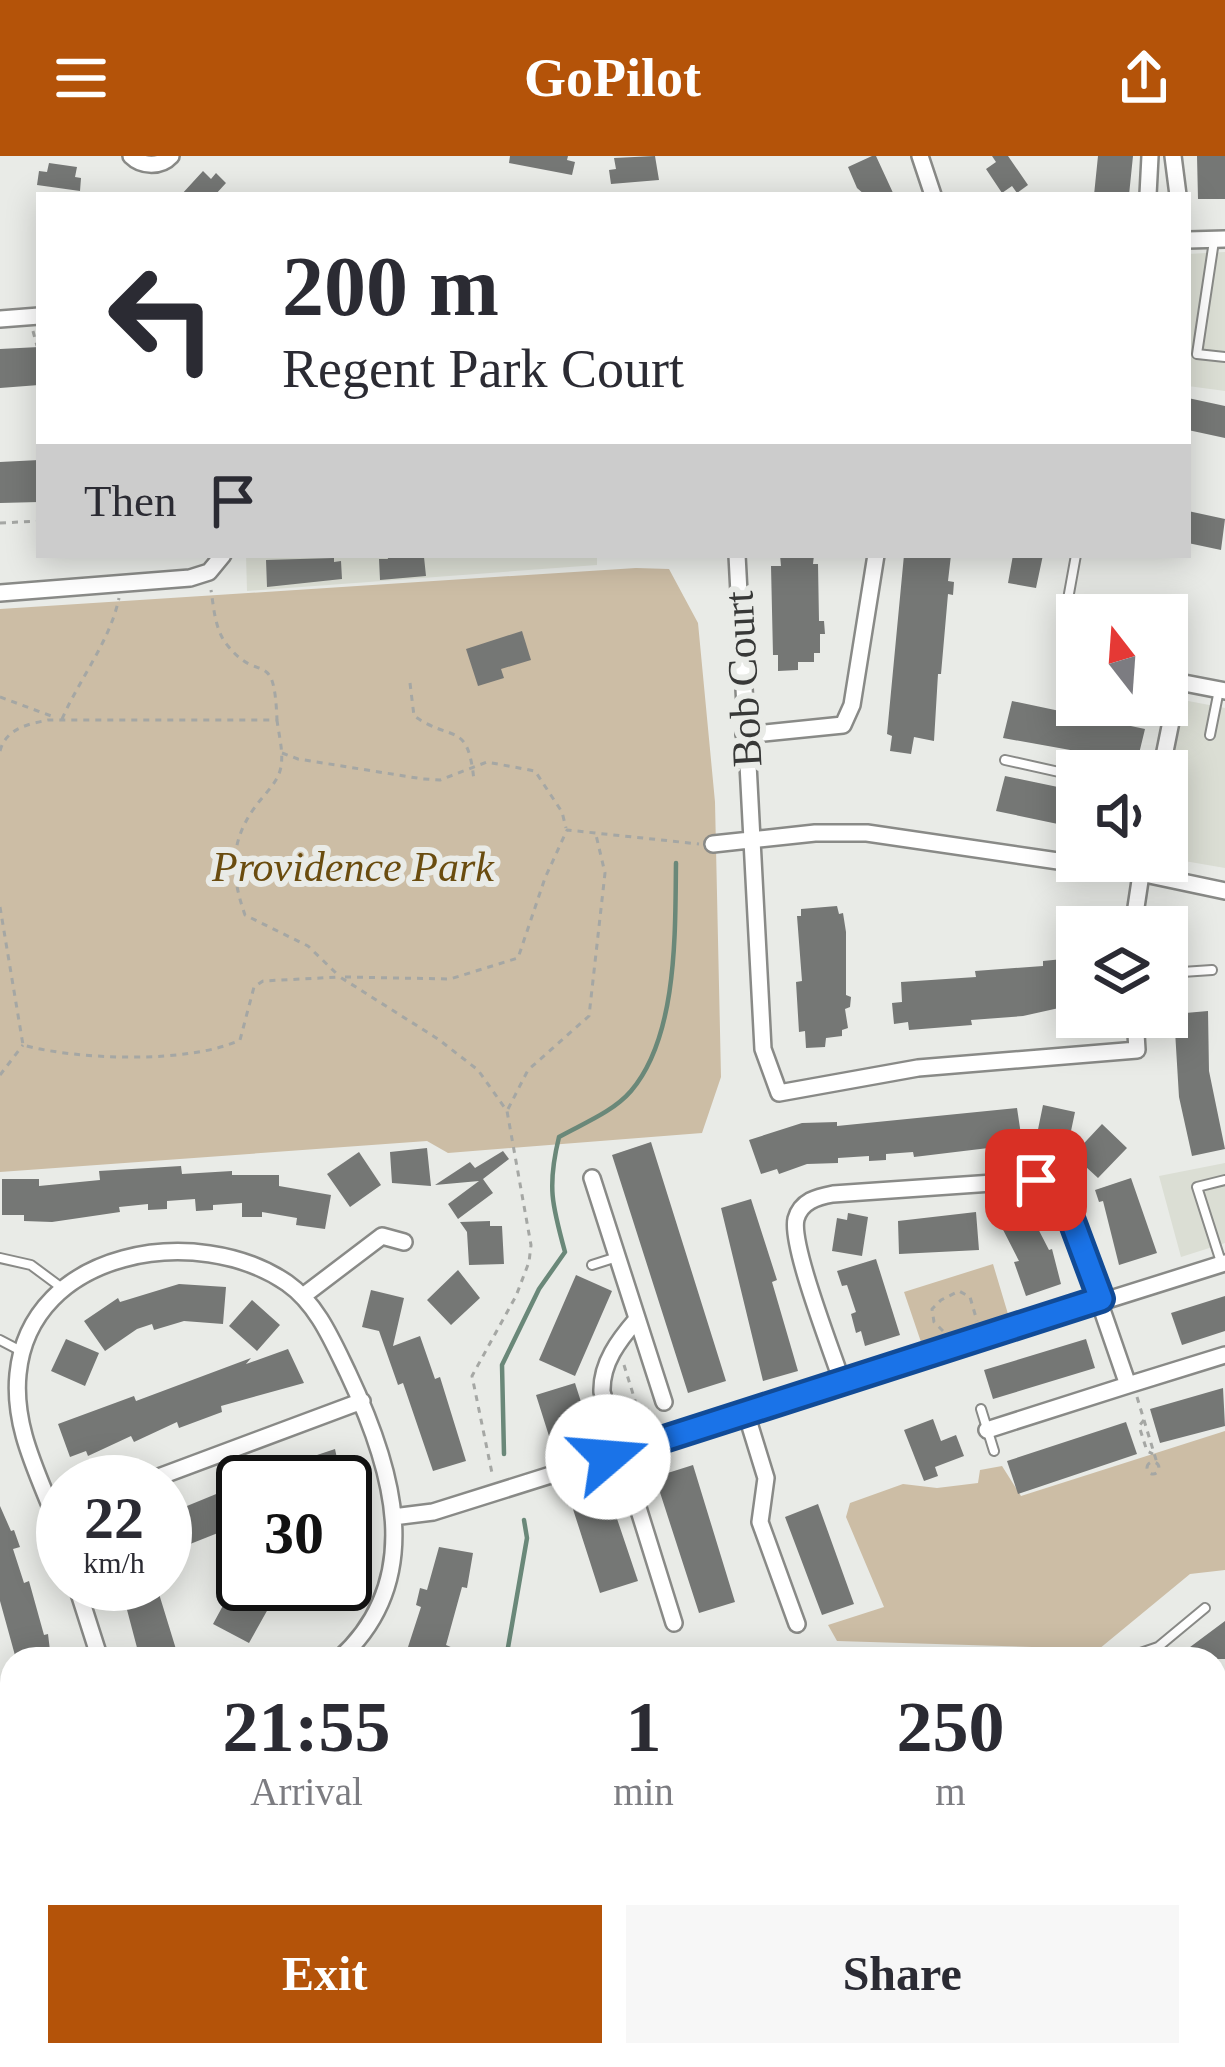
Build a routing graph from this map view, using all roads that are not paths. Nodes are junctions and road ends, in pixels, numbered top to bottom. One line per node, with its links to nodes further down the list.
1 (131, 156): 2 (street)
2 (171, 156)
3 (920, 156): 6 (street)
4 (1150, 156): 7 (street)
5 (1174, 156): 8 (street)
6 (932, 192)
7 (1148, 192)
8 (1178, 192)
9 (1220, 239): 12 (lane)
10 (36, 316): 11 (street)
11 (0, 319)
12 (1225, 357)
13 (220, 558): 17 (street)
14 (736, 558): 20 (street, Bob Court)
15 (876, 558): 20 (street)
16 (1075, 558): 18 (lane)
17 (0, 592)
18 (1069, 594)
19 (1222, 690): 21 (lane); 22 (street)
20 (744, 735): 25 (street, Bob Court)
21 (1210, 735)
22 (1165, 750)
23 (1005, 760): 24 (lane)
24 (1056, 771)
25 (751, 839): 26 (street); 27 (street); 32 (street, Bob Court)
26 (712, 844)
27 (1056, 856)
28 (1188, 880): 29 (street)
29 (1225, 891)
30 (1212, 970): 31 (lane)
31 (1188, 972)
32 (1136, 1038)
33 (592, 1178): 36 (street)
34 (1225, 1180): 38 (lane)
35 (404, 1242): 41 (street)
36 (617, 1257): 39 (lane); 43 (street)
37 (0, 1258): 40 (lane)
38 (1223, 1263): 42 (street)
39 (592, 1265)
40 (62, 1288): 41 (street); 45 (street)
41 (303, 1296): 49 (street)
42 (1101, 1299): 47 (street); 47 (street); 48 (street)
43 (637, 1319): 50 (street); 55 (street)
44 (0, 1340): 45 (lane)
45 (21, 1351): 56 (street)
46 (1225, 1355): 48 (street)
47 (842, 1382): 52 (street)
48 (1132, 1390): 53 (street)
49 (362, 1401): 57 (street); 58 (street)
50 (664, 1402)
51 (981, 1409): 53 (lane)
52 (746, 1413): 55 (street); 62 (street)
53 (988, 1430): 54 (lane)
54 (994, 1451)
55 (622, 1453): 58 (street); 61 (street)
56 (36, 1461)
57 (192, 1465)
58 (393, 1517): 64 (street)
59 (1204, 1608): 65 (lane)
60 (85, 1611): 63 (street)
61 (674, 1623)
62 (797, 1624)
63 (96, 1647)
64 (353, 1647)
65 (1158, 1647)

